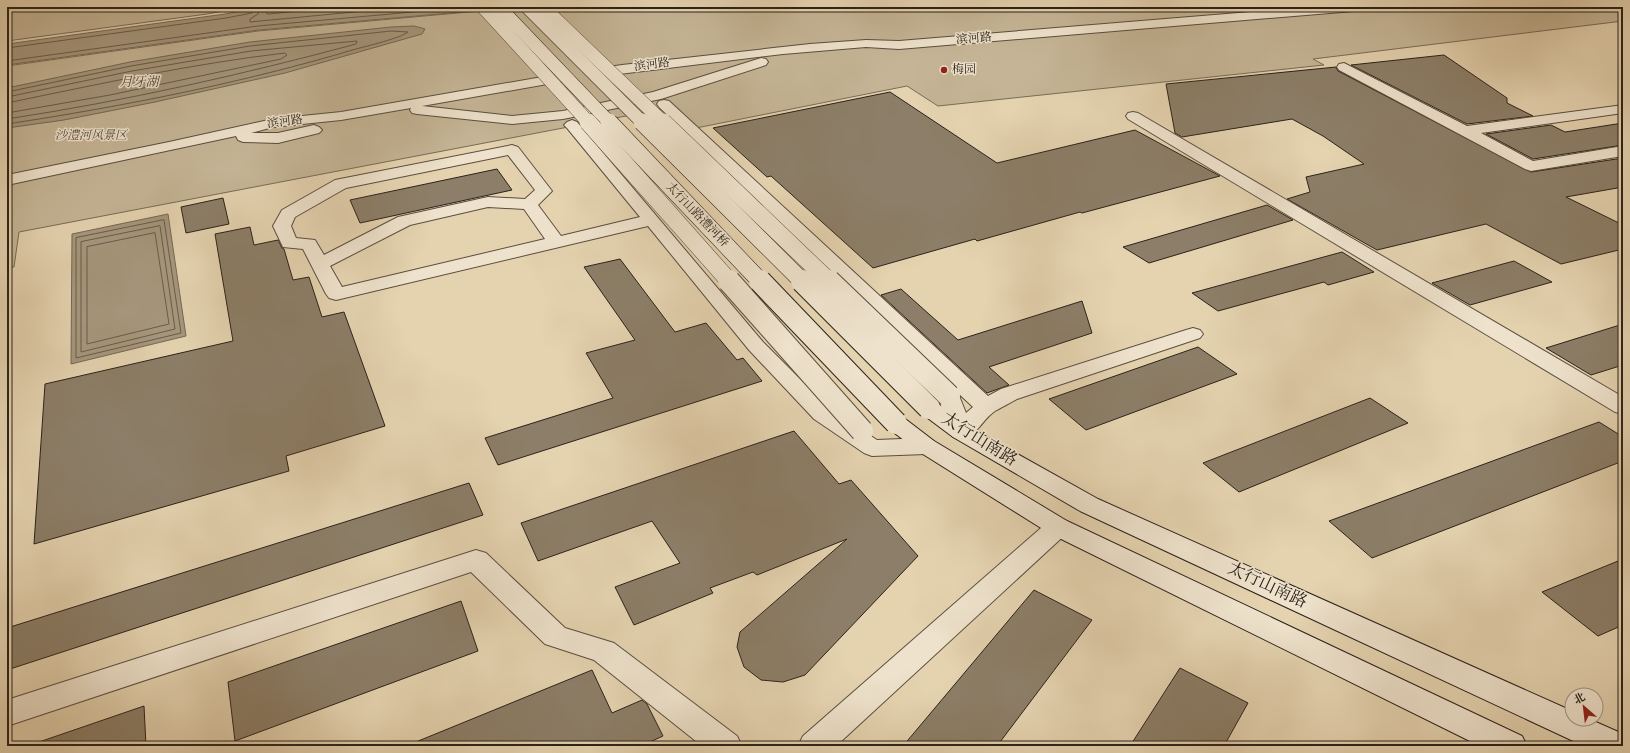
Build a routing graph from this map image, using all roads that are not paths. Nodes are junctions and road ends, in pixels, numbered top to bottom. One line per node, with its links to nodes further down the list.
1 (483, 7): 10 (street, 太行山路澧河桥, bridge)
2 (499, 7): 10 (street, 太行山路澧河桥, bridge)
3 (527, 7): 9 (street, 太行山路澧河桥, bridge)
4 (543, 7): 9 (street, 太行山路澧河桥, bridge)
5 (1354, 7): 6 (street, 滨河路)
6 (1282, 9): 7 (street, 滨河路)
7 (799, 49): 9 (street, 滨河路); 12 (street)
8 (1344, 67): 16 (street)
9 (602, 72): 24 (street, 太行山路澧河桥, bridge)
10 (558, 78): 12 (street); 28 (street, 太行山路澧河桥, bridge); 28 (street, 太行山路澧河桥, bridge)
11 (664, 104): 25 (street)
12 (390, 107): 18 (street)
13 (1623, 109): 16 (street)
14 (1133, 116): 26 (street)
15 (572, 125): 20 (street)
16 (1465, 131): 17 (street)
17 (1623, 151)
18 (7, 180)
19 (528, 204): 21 (street); 22 (street); 22 (street)
20 (652, 220): 21 (street); 28 (street)
21 (556, 242): 22 (street)
22 (320, 264)
23 (1193, 334): 25 (street)
24 (939, 402): 27 (street, 太行山南路)
25 (986, 407): 27 (street)
26 (1623, 407)
27 (961, 432): 28 (street); 34 (street, 太行山南路)
28 (926, 446): 29 (street)
29 (1058, 527): 32 (street); 33 (street)
30 (7, 713): 31 (street)
31 (726, 746)
32 (814, 746)
33 (1511, 746)
34 (1616, 746)

